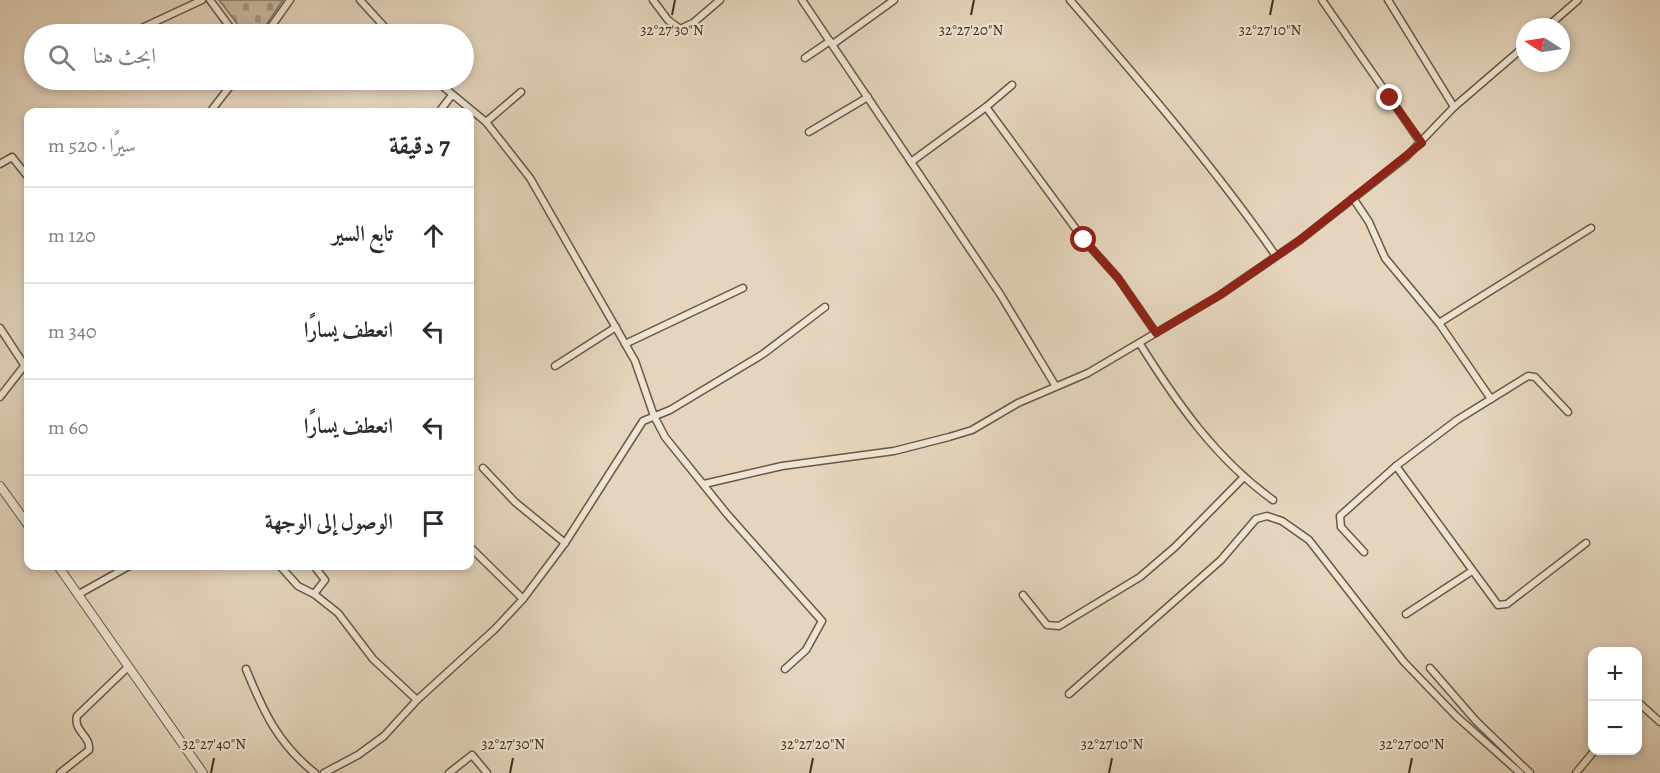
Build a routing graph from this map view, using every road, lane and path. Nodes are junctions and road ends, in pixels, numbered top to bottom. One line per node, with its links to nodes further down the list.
1 (202, 0): 14 (street)
2 (210, 0): 15 (street)
3 (290, 0): 16 (street)
4 (360, 0): 17 (street)
5 (653, 0): 6 (street)
6 (720, 0)
7 (802, 0): 18 (street)
8 (894, 0): 18 (street)
9 (1070, 0): 41 (street)
10 (1322, 0): 35 (street)
11 (1388, 0): 27 (street)
12 (1578, 0): 13 (street)
13 (1557, 18)
14 (150, 24)
15 (228, 24)
16 (273, 24)
17 (382, 24)
18 (832, 42): 20 (street); 26 (street)
19 (1516, 54): 27 (street)
20 (805, 58)
21 (1012, 85): 31 (street)
22 (227, 90): 28 (street)
23 (446, 90): 25 (street)
24 (521, 92): 33 (street)
25 (452, 95): 29 (street); 30 (street)
26 (868, 97): 34 (street); 36 (street)
27 (1454, 107): 35 (street)
28 (213, 108)
29 (442, 108)
30 (468, 108)
31 (986, 108): 36 (street); 47 (street)
32 (474, 112): 33 (street)
33 (486, 122): 45 (street)
34 (809, 132)
35 (1422, 143): 39 (street)
36 (911, 162): 53 (street)
37 (0, 164): 38 (street)
38 (24, 172)
39 (1353, 198): 41 (street); 44 (street)
40 (1591, 228): 44 (street)
41 (1276, 256): 47 (street)
42 (743, 288): 48 (street)
43 (825, 307): 57 (street)
44 (1439, 323): 55 (street)
45 (616, 327): 48 (street); 51 (street)
46 (0, 328): 50 (street)
47 (1156, 333): 49 (street)
48 (626, 344): 57 (street)
49 (1140, 344): 53 (street); 60 (street)
50 (24, 359)
51 (555, 366)
52 (24, 367): 54 (street)
53 (1055, 385): 61 (street)
54 (0, 397)
55 (1491, 399): 56 (street); 58 (street)
56 (1568, 412)
57 (654, 416): 61 (street); 65 (street)
58 (1396, 466): 68 (street); 73 (street)
59 (483, 468): 65 (street)
60 (1243, 478): 63 (street); 76 (street)
61 (704, 484): 82 (street)
62 (0, 486): 64 (street)
63 (1273, 500)
64 (24, 519)
65 (565, 543): 77 (street)
66 (1586, 543): 73 (street)
67 (474, 550): 77 (street)
68 (1364, 552)
69 (61, 570): 74 (street)
70 (122, 570): 74 (street)
71 (284, 570): 75 (street)
72 (317, 570): 75 (street)
73 (1472, 571): 78 (street)
74 (79, 594): 79 (street)
75 (314, 594): 84 (street)
76 (1023, 595)
77 (523, 599): 84 (street)
78 (1406, 614)
79 (128, 667): 89 (street); 90 (street)
80 (1430, 668): 95 (street)
81 (246, 669): 91 (street)
82 (785, 669)
83 (1069, 694): 88 (street)
84 (417, 700): 92 (street)
85 (1642, 706): 86 (street)
86 (1660, 722)
87 (1591, 755): 96 (street)
88 (1516, 772)
89 (60, 773)
90 (203, 773)
91 (315, 773)
92 (324, 773)
93 (449, 773): 94 (street)
94 (487, 773)
95 (1530, 773)
96 (1576, 773)

